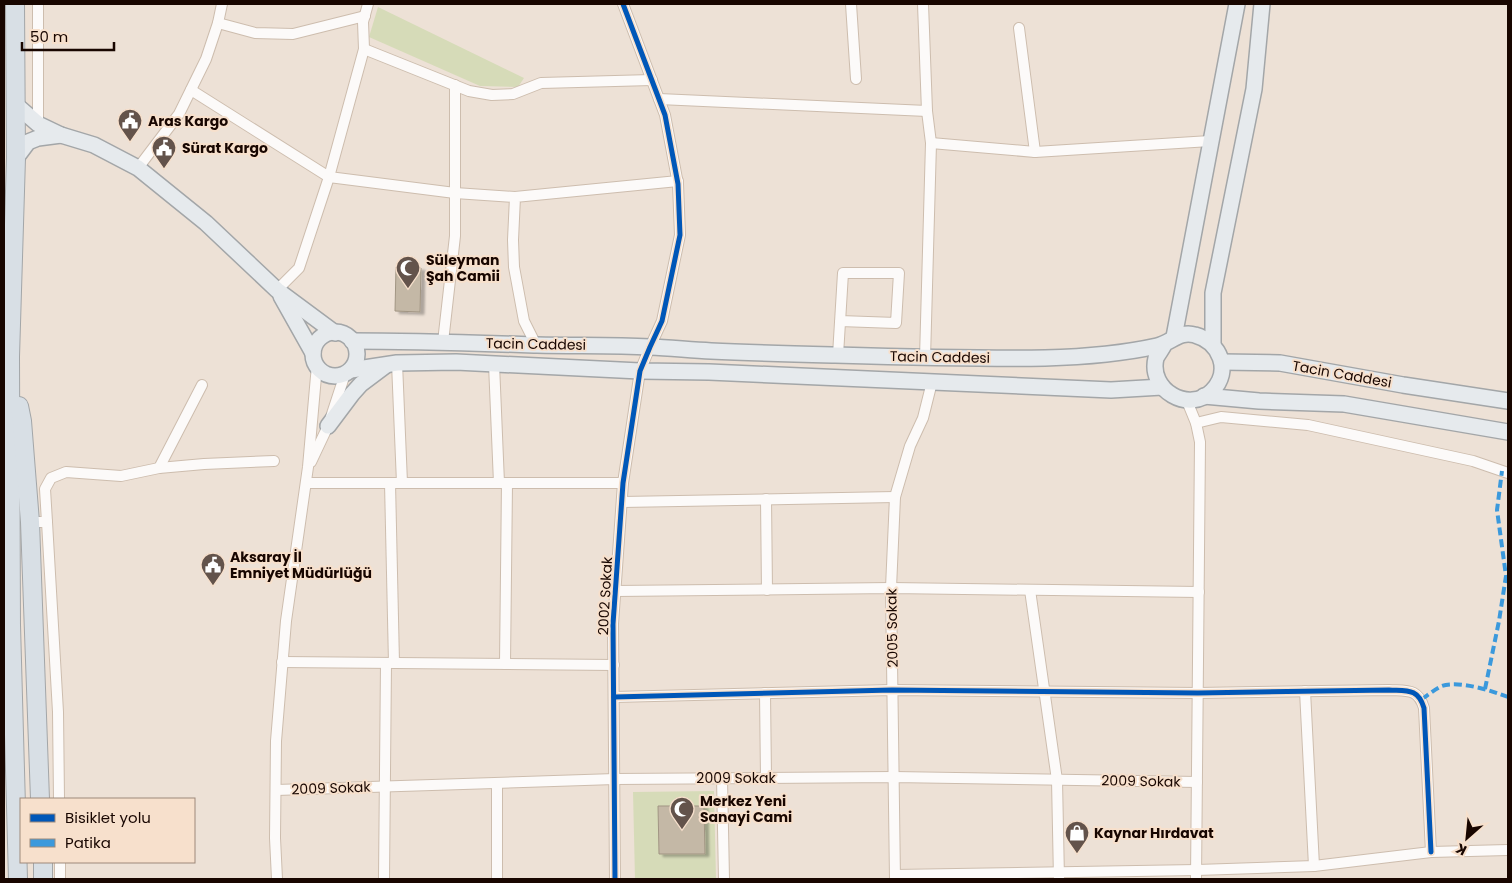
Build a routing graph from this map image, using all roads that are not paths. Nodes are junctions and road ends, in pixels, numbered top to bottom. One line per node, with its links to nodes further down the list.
1 (15, 4): 19 (highway)
2 (38, 4): 21 (street)
3 (222, 4): 11 (street)
4 (368, 4): 10 (street)
5 (623, 4): 15 (street, 2002 Sokak)
6 (851, 4): 14 (street)
7 (923, 4): 20 (street)
8 (1237, 4): 23 (main road)
9 (1262, 4): 38 (main road)
10 (365, 16): 11 (street); 13 (street)
11 (218, 23): 17 (street)
12 (1019, 28): 25 (street)
13 (364, 49): 16 (street); 28 (street)
14 (856, 79)
15 (652, 80): 16 (street); 18 (street, 2002 Sokak)
16 (455, 85): 30 (street)
17 (191, 90): 27 (street); 28 (street)
18 (659, 99): 20 (street); 29 (street, 2002 Sokak)
19 (15, 104): 21 (main road); 26 (highway)
20 (927, 111): 24 (street)
21 (38, 124): 22 (main road)
22 (61, 135): 26 (main road); 27 (main road)
23 (1210, 141): 25 (street); 36 (main road)
24 (931, 143): 25 (street); 43 (street)
25 (1035, 152)
26 (16, 158): 42 (highway)
27 (138, 168): 32 (main road)
28 (330, 176): 30 (street); 32 (street)
29 (678, 181): 31 (street); 40 (street, 2002 Sokak)
30 (455, 193): 31 (street); 37 (street)
31 (515, 197): 39 (street)
32 (277, 290): 34 (main road); 44 (main road)
33 (840, 321): 33 (street); 41 (street)
34 (335, 333): 35 (main road); 44 (main road)
35 (352, 341): 37 (main road, Tacin Caddesi); 49 (main road)
36 (1169, 341): 38 (main road, Tacin Caddesi); 43 (main road, Tacin Caddesi); 52 (main road)
37 (443, 342): 39 (main road, Tacin Caddesi)
38 (1212, 343): 45 (main road)
39 (536, 345): 40 (main road, Tacin Caddesi)
40 (650, 346): 41 (main road, Tacin Caddesi); 48 (street, 2002 Sokak)
41 (838, 355): 43 (main road, Tacin Caddesi)
42 (10, 357): 71 (highway); 106 (highway)
43 (924, 358)
44 (315, 359): 49 (main road); 60 (street)
45 (1222, 362): 53 (main road); 55 (main road, Tacin Caddesi)
46 (392, 363): 47 (main road, Tacin Caddesi); 49 (main road, Tacin Caddesi); 57 (main road); 65 (street)
47 (494, 364): 48 (main road, Tacin Caddesi); 66 (street)
48 (640, 371): 50 (main road, Tacin Caddesi); 67 (street, 2002 Sokak)
49 (348, 372): 57 (street)
50 (932, 382): 52 (main road, Tacin Caddesi); 68 (street, 2005 Sokak)
51 (202, 385): 61 (street)
52 (1162, 387): 54 (main road)
53 (1204, 396): 54 (main road); 58 (main road, Tacin Caddesi)
54 (1186, 401): 56 (street)
55 (1508, 401)
56 (1196, 423): 62 (street); 76 (street)
57 (328, 426): 60 (street)
58 (1508, 432)
59 (274, 461): 61 (street)
60 (308, 467): 63 (street)
61 (159, 468): 71 (street)
62 (1508, 473)
63 (306, 483): 64 (street); 77 (street)
64 (390, 483): 65 (street); 78 (street)
65 (402, 483): 66 (street)
66 (503, 483): 67 (street); 79 (street)
67 (623, 483): 70 (street, 2002 Sokak)
68 (895, 497): 69 (street); 72 (street, 2005 Sokak)
69 (766, 500): 70 (street); 73 (street)
70 (622, 502): 75 (street, 2002 Sokak)
71 (38, 522): 96 (highway); 97 (street)
72 (891, 588): 73 (street); 74 (street); 81 (street, 2005 Sokak)
73 (767, 590): 75 (street)
74 (1030, 590): 76 (street); 82 (street)
75 (616, 591): 80 (street, 2002 Sokak)
76 (1199, 592): 85 (street)
77 (282, 662): 78 (street); 95 (street)
78 (390, 663): 79 (street); 94 (street)
79 (505, 664): 80 (street)
80 (614, 665): 86 (street, 2002 Sokak)
81 (892, 690): 82 (street); 84 (street); 87 (street, 2005 Sokak)
82 (1044, 692): 85 (street); 91 (street)
83 (1305, 692): 85 (street); 99 (street); 102 (street)
84 (766, 693): 86 (street); 89 (street)
85 (1198, 693): 92 (street)
86 (614, 697): 90 (street, 2002 Sokak)
87 (894, 777): 89 (street, 2009 Sokak); 91 (street, 2009 Sokak); 105 (street, 2005 Sokak)
88 (722, 778): 89 (street, 2009 Sokak); 90 (street, 2009 Sokak); 113 (street)
89 (766, 778)
90 (614, 779): 93 (street, 2009 Sokak); 112 (street, 2002 Sokak)
91 (1056, 780): 92 (street, 2009 Sokak); 103 (street)
92 (1197, 782): 104 (street)
93 (497, 783): 94 (street, 2009 Sokak); 111 (street)
94 (386, 786): 95 (street, 2009 Sokak); 110 (street)
95 (276, 790): 109 (street)
96 (40, 798)
97 (60, 798)
98 (1508, 850): 99 (street)
99 (1431, 852): 102 (street)
100 (43, 863): 107 (highway)
101 (60, 863): 108 (street)
102 (1314, 866): 104 (street)
103 (1059, 875): 104 (street); 105 (street)
104 (1196, 875)
105 (895, 877)
106 (18, 879)
107 (44, 879)
108 (60, 879)
109 (277, 879)
110 (384, 879)
111 (497, 879)
112 (616, 879)
113 (724, 879)

